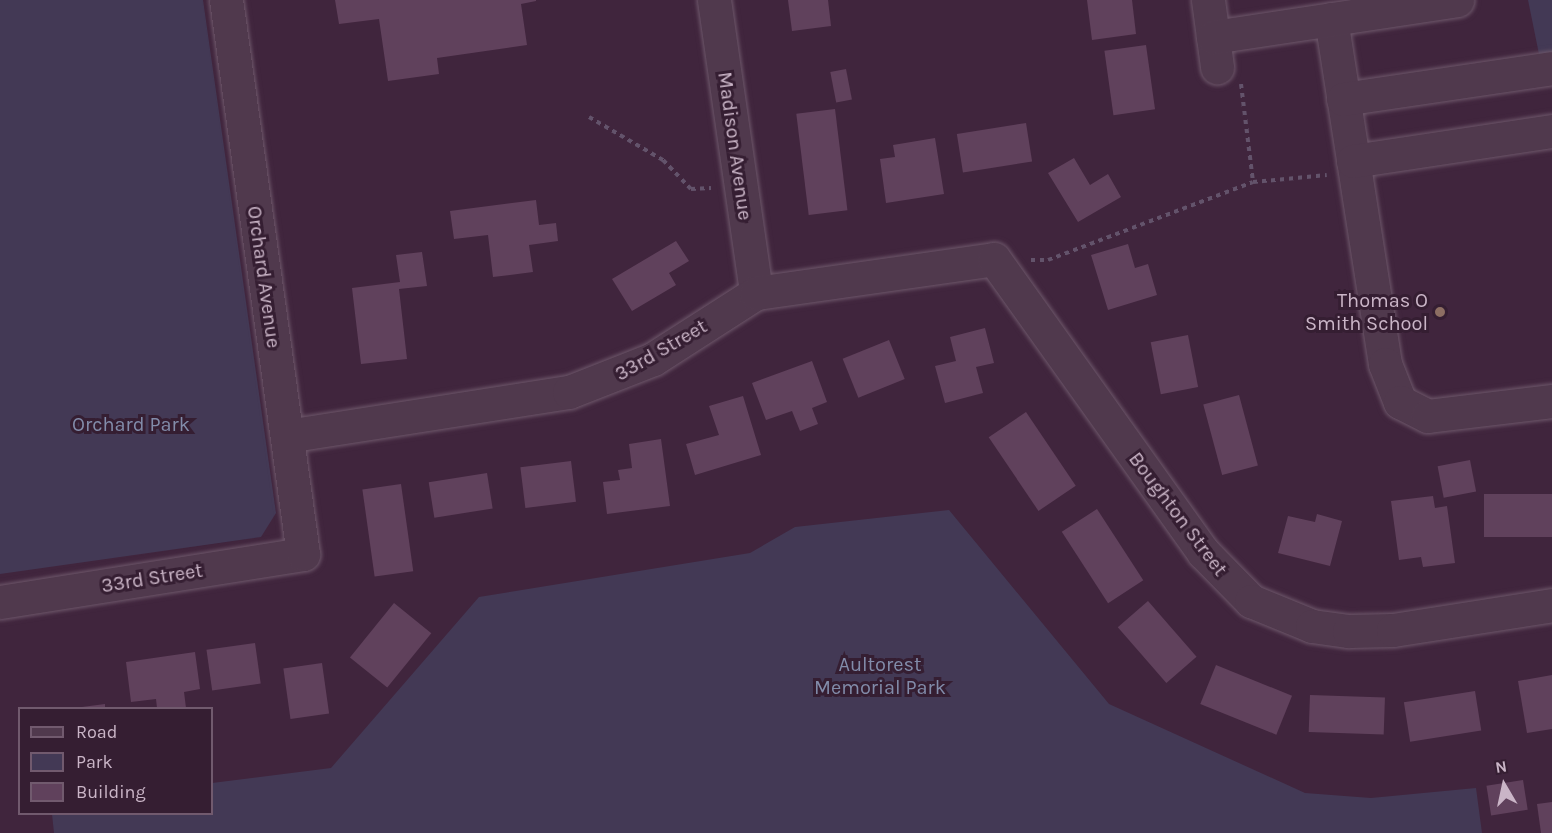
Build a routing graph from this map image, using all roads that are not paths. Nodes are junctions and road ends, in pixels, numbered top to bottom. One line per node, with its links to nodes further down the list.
1 (226, 0): 13 (street, Orchard Avenue)
2 (714, 0): 11 (street, Madison Avenue)
3 (1208, 0): 5 (street)
4 (1457, 0): 5 (street)
5 (1331, 19): 7 (street)
6 (1552, 68): 7 (street)
7 (1343, 99): 9 (street)
8 (1552, 131): 9 (street)
9 (1353, 161): 12 (street)
10 (994, 260): 11 (street, 33rd Street); 16 (street, Boughton Street)
11 (756, 293): 13 (street, 33rd Street)
12 (1552, 401)
13 (287, 436): 14 (street, Orchard Avenue)
14 (303, 554): 15 (street, 33rd Street)
15 (0, 602)
16 (1552, 605)

